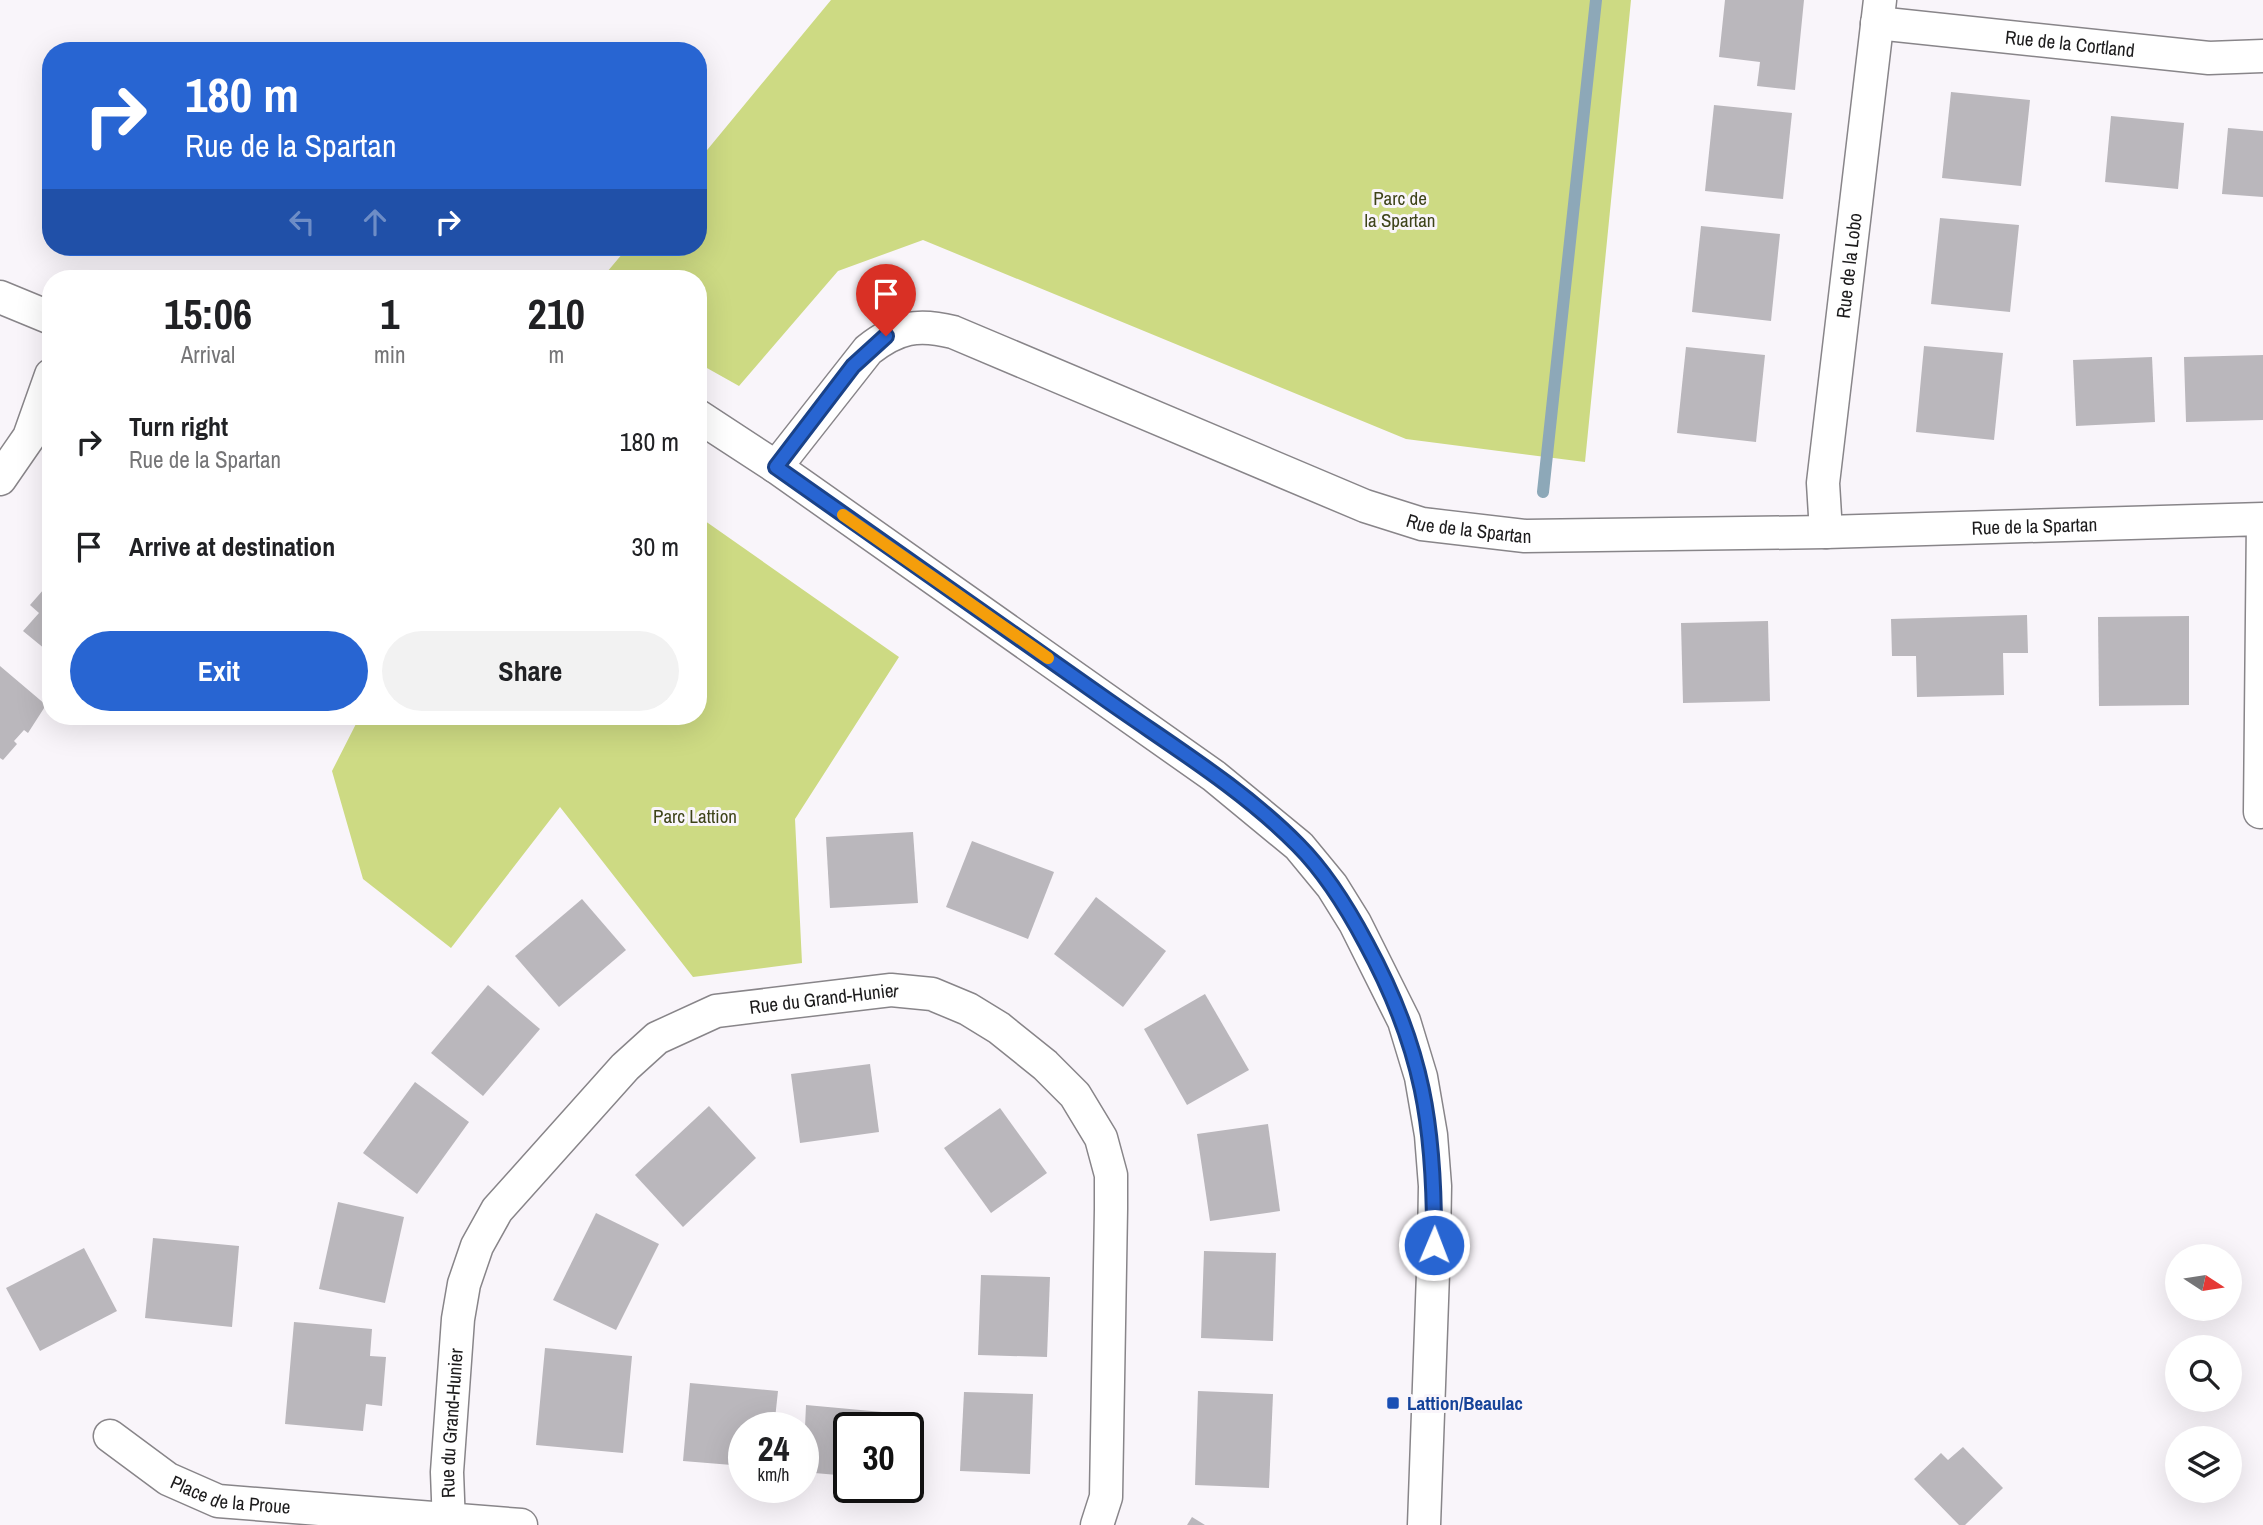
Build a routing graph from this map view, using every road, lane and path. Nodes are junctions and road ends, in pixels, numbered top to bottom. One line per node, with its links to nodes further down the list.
1 (1878, 12): 2 (street, Rue de la Cortland); 10 (street, Rue de la Lobo)
2 (2263, 56)
3 (0, 297): 4 (street)
4 (42, 315)
5 (42, 400): 8 (street)
6 (707, 422): 7 (street)
7 (776, 467): 10 (street, Rue de la Spartan); 16 (street)
8 (0, 479)
9 (2263, 519): 10 (street, Rue de la Spartan); 11 (street)
10 (1826, 532)
11 (2260, 812)
12 (110, 1436): 13 (street, Place de la Proue)
13 (450, 1521): 14 (street, Rue du Grand-Hunier); 15 (street, Rue du Grand-Hunier)
14 (521, 1525)
15 (1097, 1525)
16 (1424, 1525)

